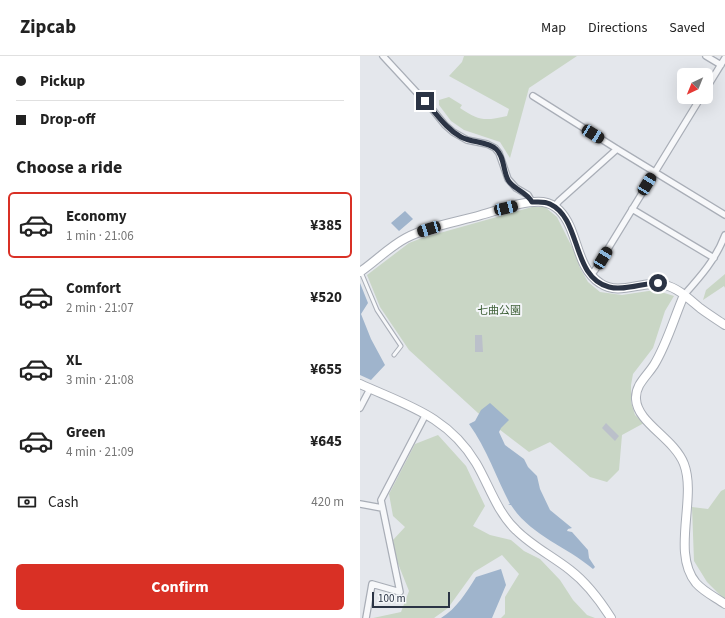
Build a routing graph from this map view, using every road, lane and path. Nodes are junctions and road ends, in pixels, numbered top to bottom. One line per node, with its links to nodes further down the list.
1 (383, 56): 10 (street)
2 (706, 56): 4 (street)
3 (725, 58): 4 (street)
4 (721, 65): 5 (street)
5 (713, 78)
6 (534, 96): 8 (street)
7 (697, 104): 9 (street)
8 (617, 149): 9 (street); 11 (street)
9 (655, 172): 12 (street); 13 (street)
10 (532, 202): 11 (street); 16 (street)
11 (554, 207): 17 (street)
12 (632, 209): 15 (street); 17 (street)
13 (725, 215)
14 (725, 235): 15 (street)
15 (714, 258): 18 (street)
16 (360, 271): 20 (lane)
17 (591, 275): 18 (street)
18 (684, 295): 19 (street); 27 (street)
19 (725, 325)
20 (394, 355)
21 (360, 384): 22 (street)
22 (370, 389): 23 (street); 24 (street)
23 (360, 408)
24 (426, 414): 26 (street); 29 (street)
25 (360, 504): 26 (street)
26 (382, 508): 28 (street)
27 (725, 604)
28 (366, 618)
29 (611, 618)

